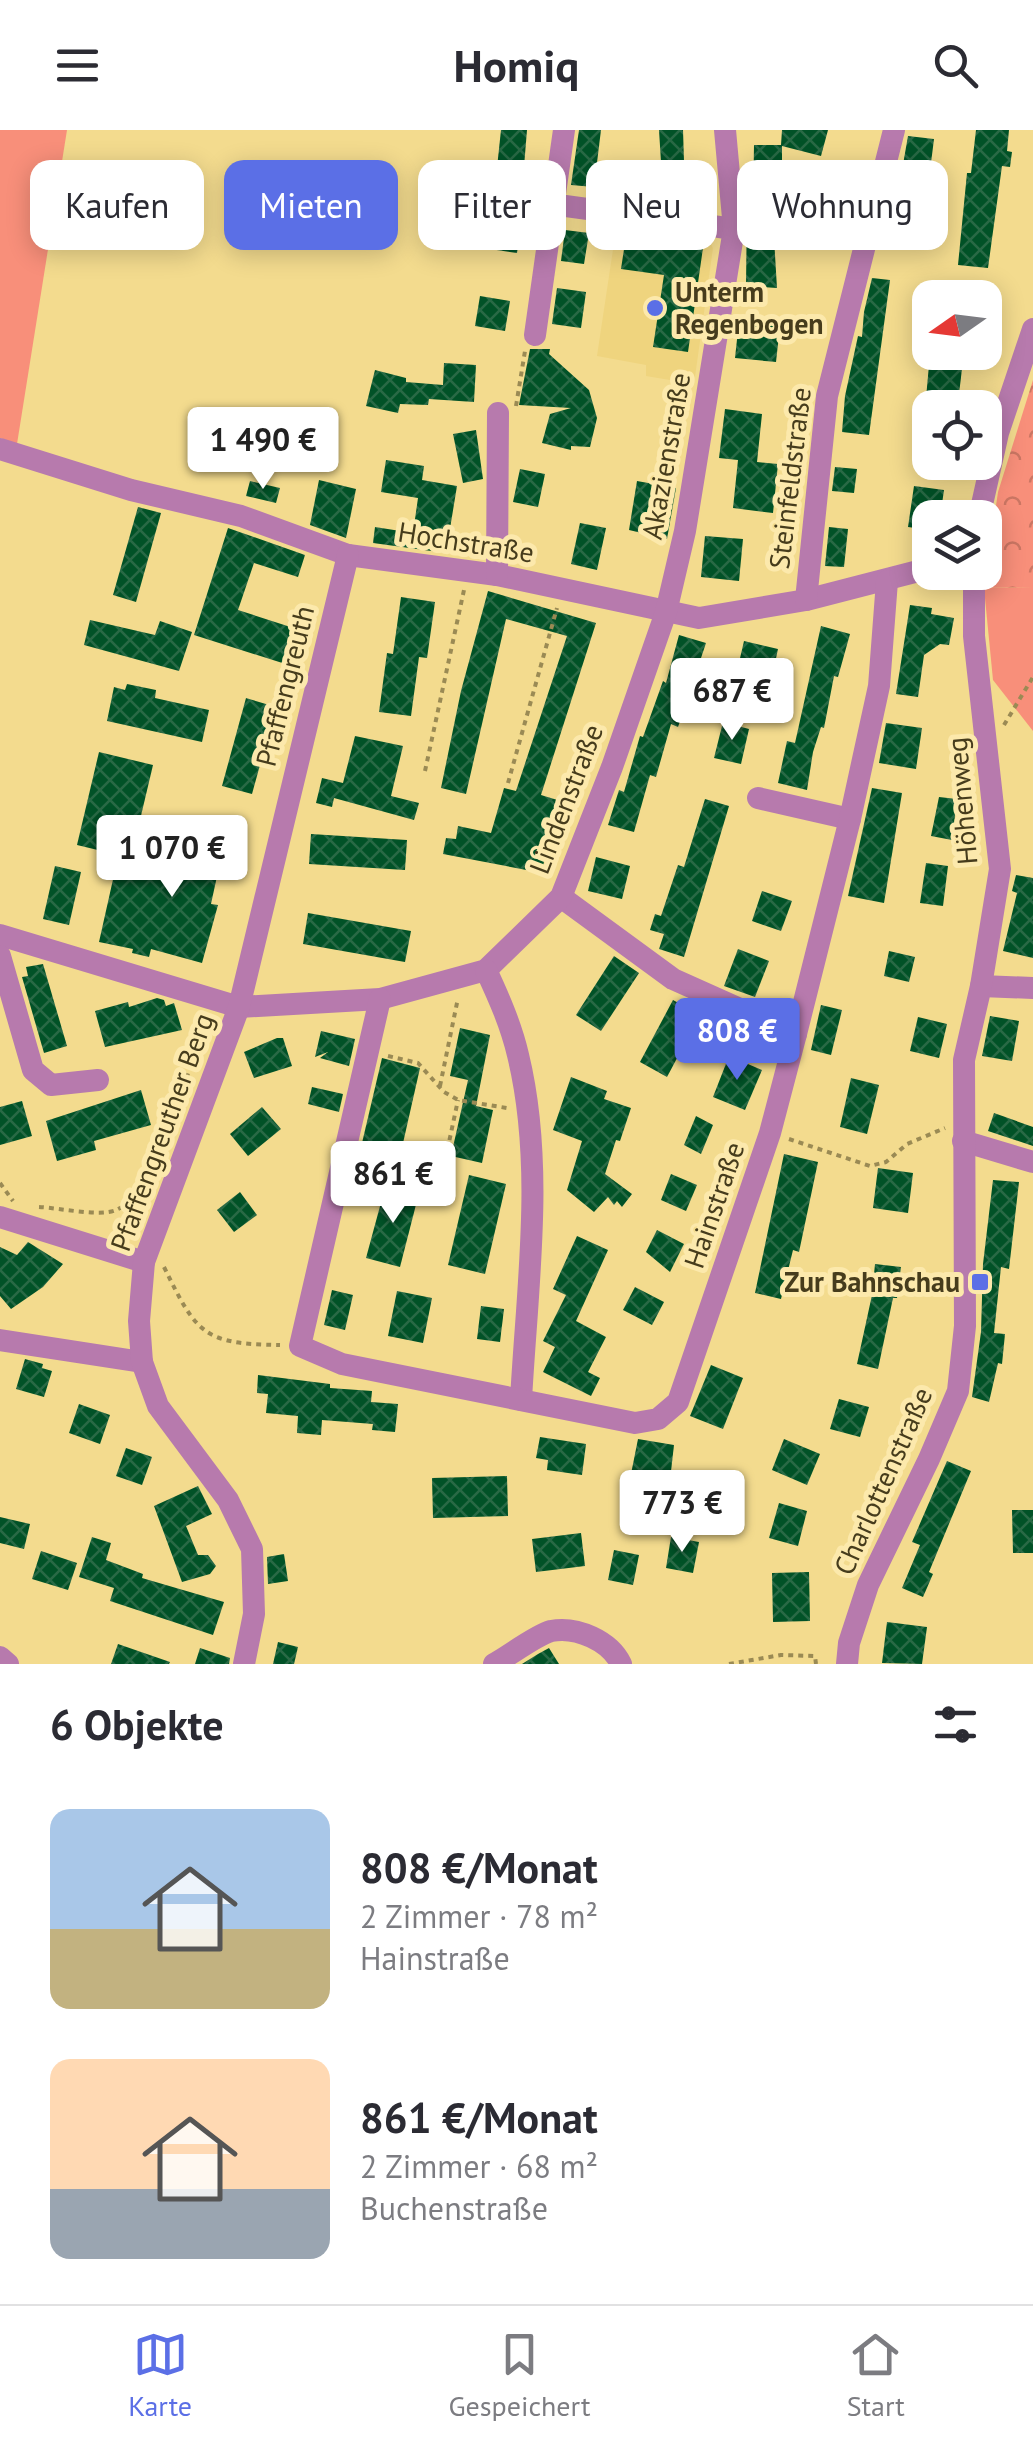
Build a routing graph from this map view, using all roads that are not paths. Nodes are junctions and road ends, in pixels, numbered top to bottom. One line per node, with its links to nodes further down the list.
1 (564, 130): 4 (street)
2 (725, 130): 6 (street, Akazienstraße)
3 (894, 130): 18 (street, Steinfeldstraße)
4 (560, 160)
5 (566, 206): 6 (street)
6 (734, 229): 19 (street, Akazienstraße)
7 (547, 250): 9 (street)
8 (1033, 329): 12 (street)
9 (534, 336)
10 (498, 412): 15 (street)
11 (0, 449): 13 (street, Hochstraße)
12 (984, 500)
13 (348, 555): 15 (street, Hochstraße); 29 (street, Pfaffengreuth)
14 (912, 573): 16 (street, Hochstraße)
15 (498, 575): 19 (street, Hochstraße)
16 (887, 581): 18 (street, Hochstraße); 21 (street, Hainstraße)
17 (974, 590): 26 (street, Höhenweg)
18 (806, 600): 19 (street, Hochstraße)
19 (666, 612): 22 (street, Lindenstraße)
20 (758, 798): 21 (street)
21 (850, 819): 30 (street, Hainstraße)
22 (561, 896): 25 (street, Lindenstraße); 30 (street)
23 (0, 935): 29 (street)
24 (0, 956): 31 (street)
25 (486, 970): 28 (street); 38 (street)
26 (981, 986): 27 (street); 32 (street, Höhenweg)
27 (1033, 988)
28 (380, 1000): 29 (street); 38 (street, Hainstraße)
29 (238, 1007): 35 (street, Pfaffengreuther Berg)
30 (796, 1034): 38 (street, Hainstraße)
31 (98, 1080)
32 (963, 1130): 33 (street); 44 (street, Charlottenstraße)
33 (1033, 1162)
34 (0, 1217): 35 (street)
35 (144, 1262): 37 (street, Pfaffengreuther Berg)
36 (0, 1340): 37 (street)
37 (142, 1362): 41 (street, Pfaffengreuther Berg)
38 (521, 1400)
39 (0, 1657): 40 (street)
40 (8, 1664)
41 (244, 1664)
42 (494, 1664): 43 (street)
43 (620, 1664)
44 (848, 1664)

